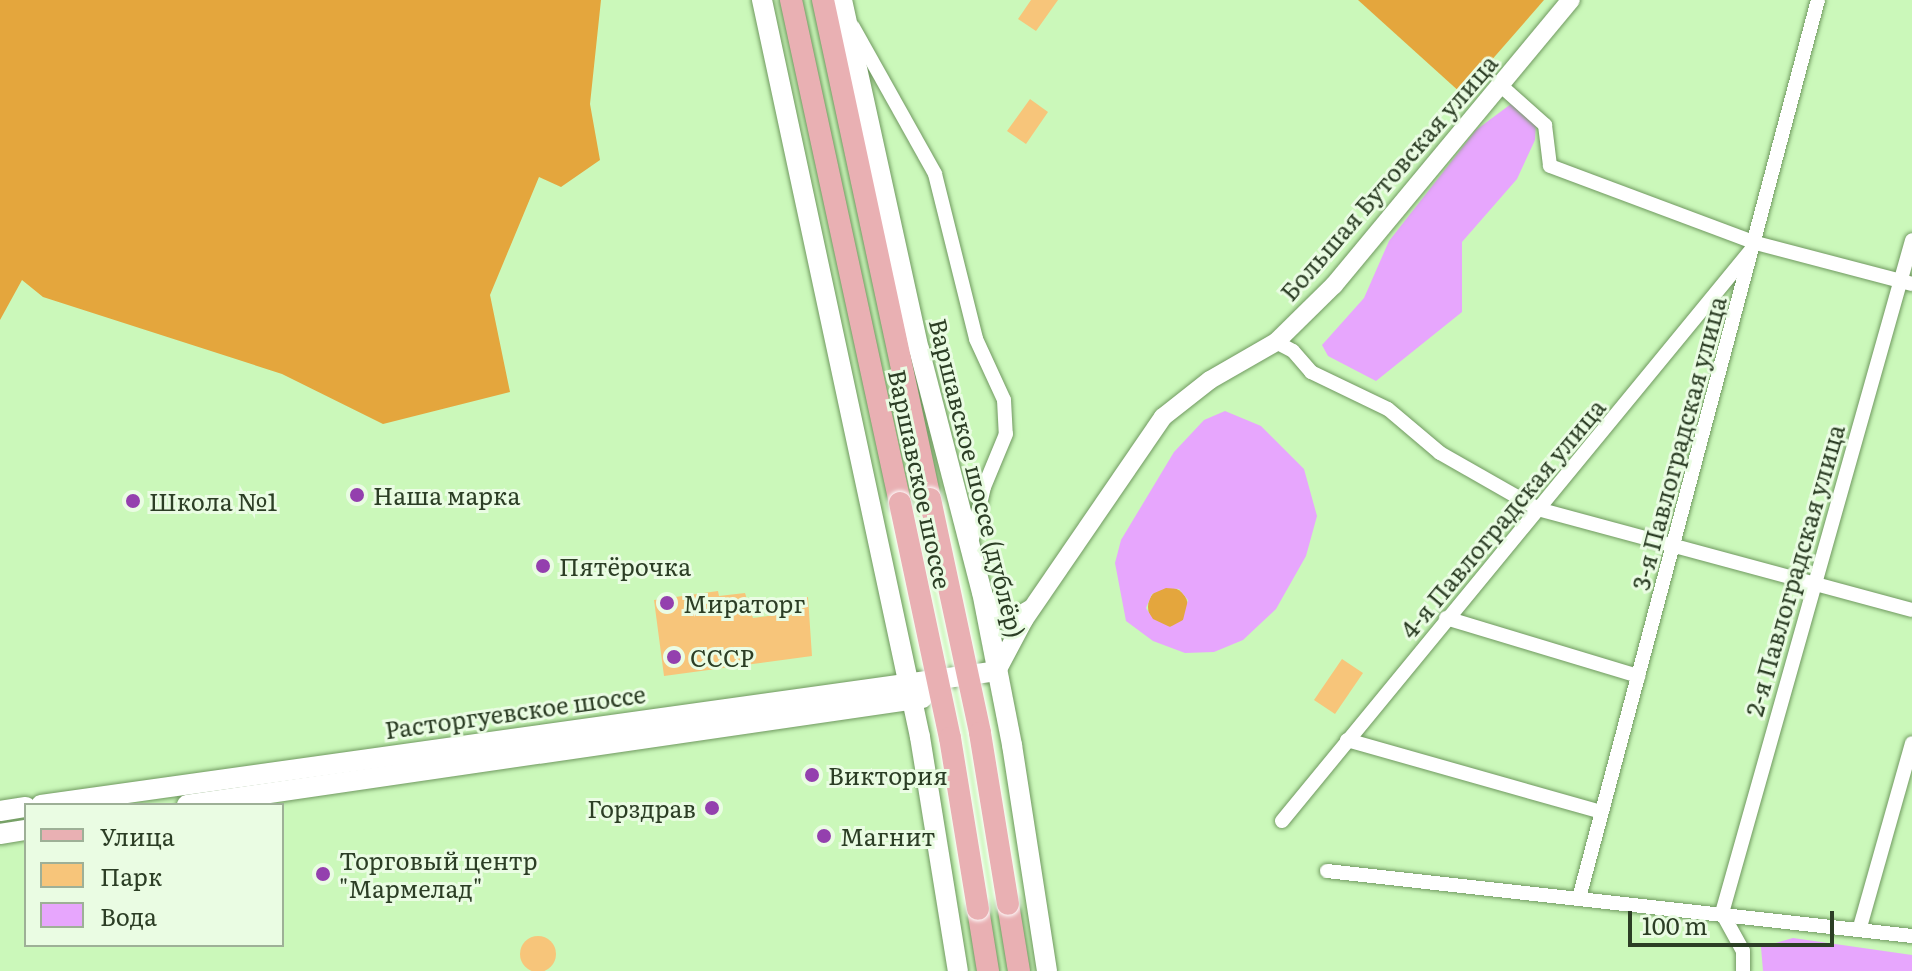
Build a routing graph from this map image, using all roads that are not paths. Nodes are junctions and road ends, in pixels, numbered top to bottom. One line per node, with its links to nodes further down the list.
1 (762, 0): 21 (main road)
2 (791, 0): 38 (main road, Варшавское шоссе, bridge)
3 (1571, 0): 6 (street, Большая Бутовская улица)
4 (1818, 0): 8 (street, 3-я Павлоградская улица)
5 (836, 1): 13 (main road, Варшавское шоссе (дублёр)); 13 (street); 39 (main road, Варшавское шоссе, bridge)
6 (1499, 84): 8 (street); 10 (street, Большая Бутовская улица)
7 (1912, 240): 9 (street, 2-я Павлоградская улица)
8 (1756, 243): 9 (street); 11 (street, 4-я Павлоградская улица); 12 (street, 3-я Павлоградская улица)
9 (1906, 283): 14 (street, 2-я Павлоградская улица)
10 (1276, 342): 11 (street); 16 (street, Большая Бутовская улица)
11 (1538, 509): 12 (street); 18 (street, 4-я Павлоградская улица)
12 (1673, 545): 14 (street); 20 (street, 3-я Павлоградская улица)
13 (971, 547): 15 (main road, Варшавское шоссе (дублёр))
14 (1813, 581): 17 (street); 34 (street, 2-я Павлоградская улица)
15 (982, 592): 16 (street); 19 (main road, Варшавское шоссе (дублёр))
16 (1032, 607): 19 (street, Большая Бутовская улица)
17 (1912, 610)
18 (1446, 618): 20 (street); 22 (street, 4-я Павлоградская улица)
19 (997, 671): 21 (main road); 40 (main road, Варшавское шоссе (дублёр))
20 (1638, 676): 28 (street, 3-я Павлоградская улица)
21 (910, 694): 24 (main road, Расторгуевское шоссе); 25 (main road, Расторгуевское шоссе); 37 (main road)
22 (1347, 740): 28 (street); 29 (street, 4-я Павлоградская улица)
23 (1912, 743): 35 (street)
24 (57, 803)
25 (200, 803)
26 (24, 807): 27 (main road)
27 (0, 811)
28 (1601, 812): 33 (street, 3-я Павлоградская улица)
29 (1282, 821)
30 (24, 830): 31 (main road)
31 (0, 834)
32 (1327, 871): 33 (street)
33 (1579, 898): 34 (street)
34 (1722, 913): 35 (street); 41 (street)
35 (1860, 927): 36 (street)
36 (1912, 936)
37 (958, 971)
38 (988, 971)
39 (1019, 971)
40 (1047, 971)
41 (1743, 971)

